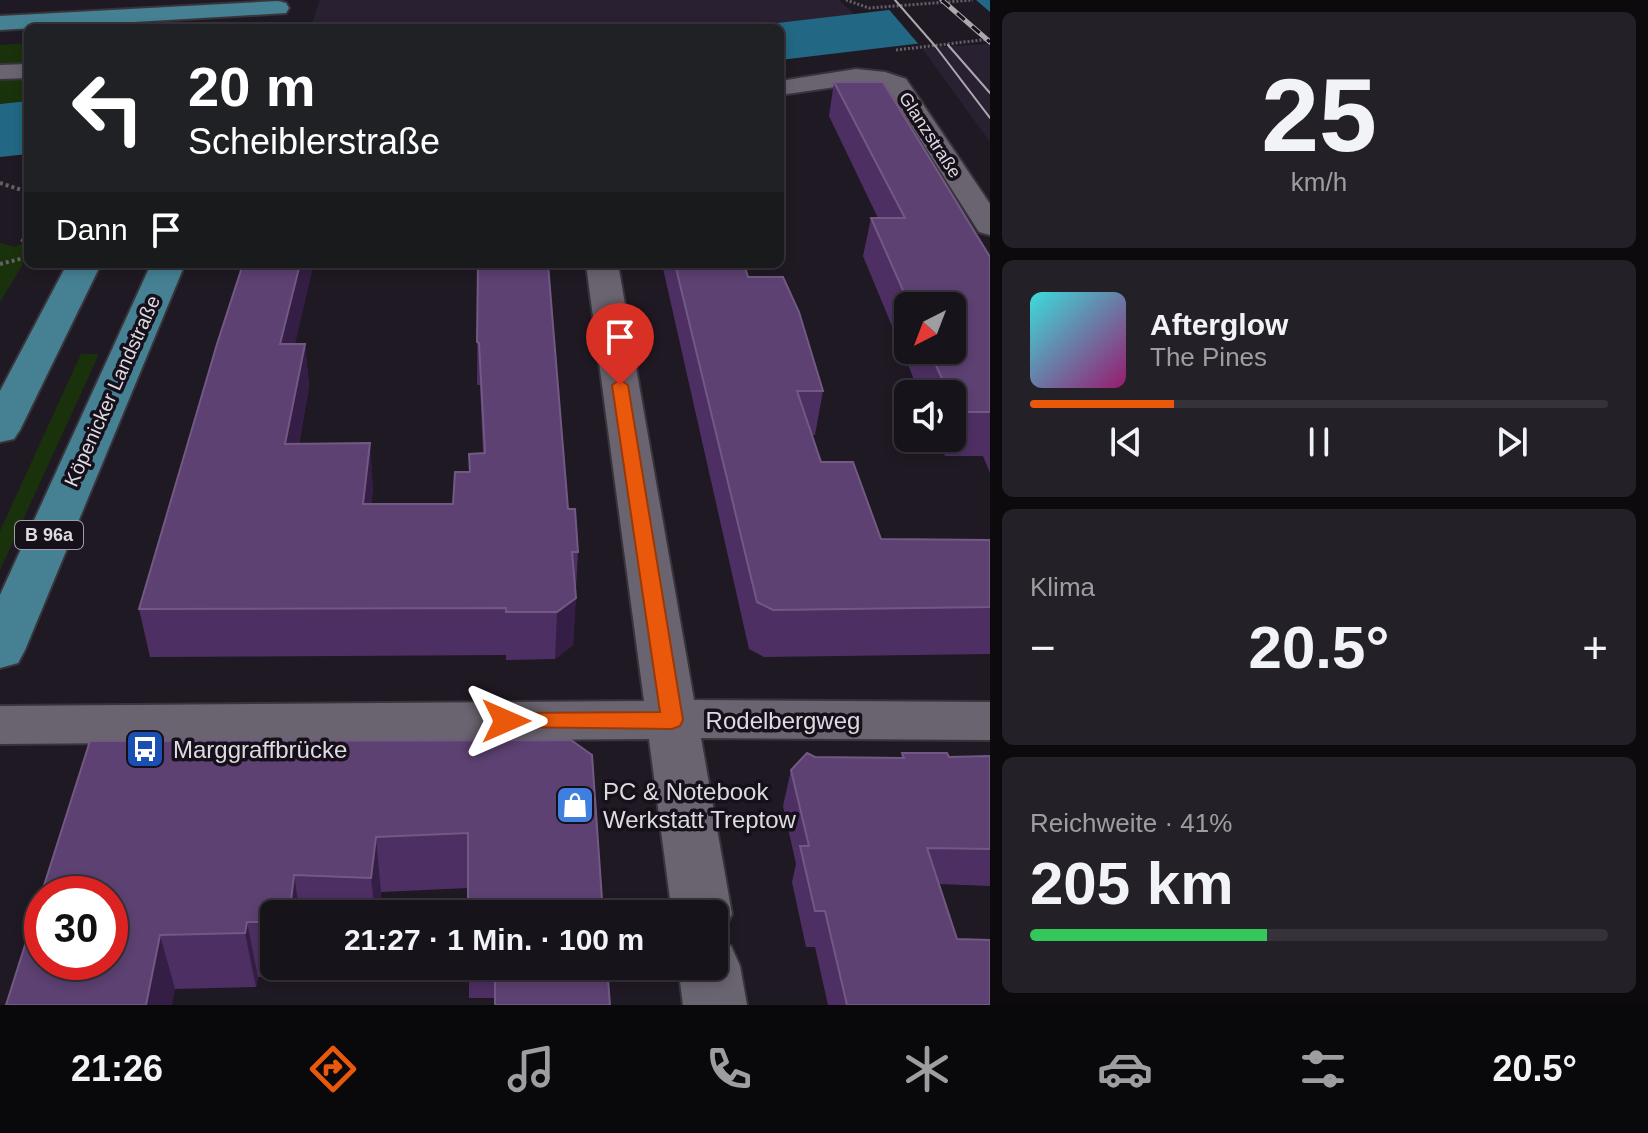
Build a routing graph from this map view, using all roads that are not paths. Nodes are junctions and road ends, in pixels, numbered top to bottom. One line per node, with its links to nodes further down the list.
1 (275, 14): 2 (main road)
2 (215, 16): 3 (main road); 4 (main road)
3 (0, 23)
4 (176, 24)
5 (24, 35): 6 (main road)
6 (0, 36)
7 (24, 71): 8 (street)
8 (0, 72)
9 (784, 87): 10 (street, Glanzstraße)
10 (990, 226)
11 (82, 268): 14 (main road)
12 (166, 268): 15 (main road, Köpenicker Landstraße / B 96a)
13 (603, 268): 16 (street)
14 (0, 430)
15 (0, 650)
16 (672, 720): 17 (street, Rodelbergweg); 18 (street, Rodelbergweg); 19 (street)
17 (990, 721)
18 (0, 725)
19 (700, 900)
20 (711, 980): 21 (street)
21 (715, 1005)

